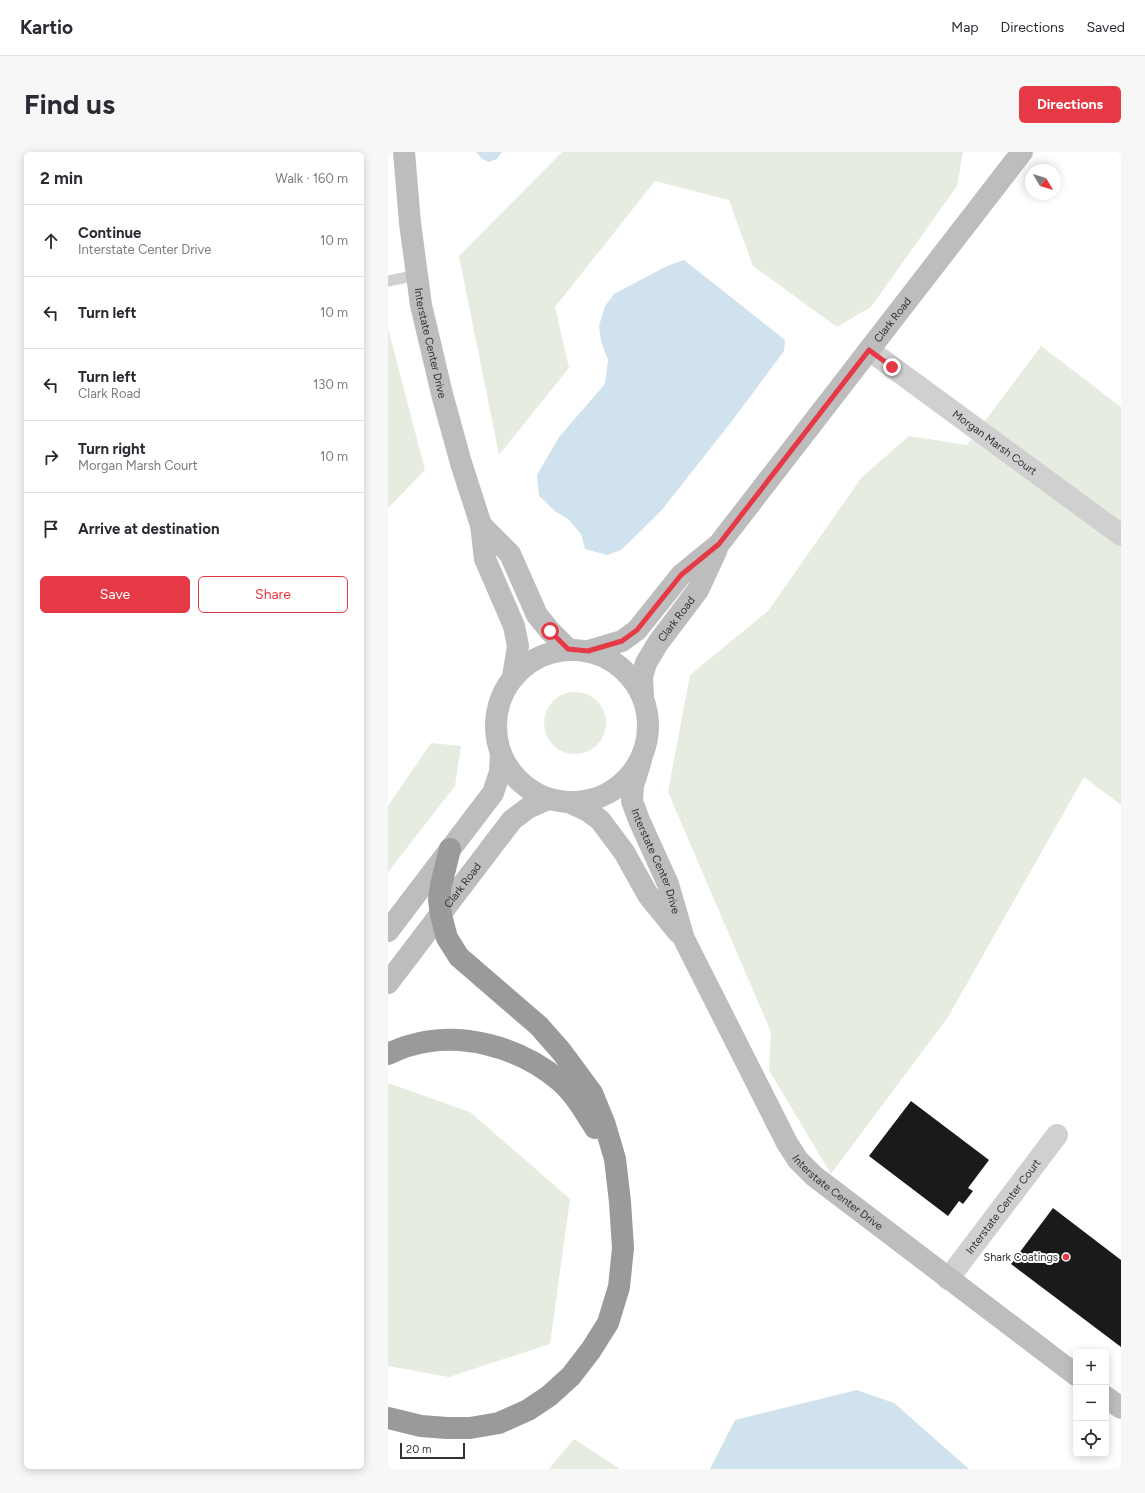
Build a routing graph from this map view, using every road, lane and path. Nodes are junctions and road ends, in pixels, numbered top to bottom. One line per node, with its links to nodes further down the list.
1 (1022, 152): 5 (street, Clark Road)
2 (406, 153): 3 (street, Interstate Center Drive)
3 (417, 275): 4 (lane); 6 (street, Interstate Center Drive)
4 (388, 281)
5 (869, 350): 7 (street, Morgan Marsh Court); 8 (street, Clark Road)
6 (481, 525): 9 (street, Interstate Center Drive); 10 (street, Interstate Center Drive)
7 (1121, 535)
8 (719, 544): 9 (street, Clark Road); 11 (street, Clark Road)
9 (578, 650): 10 (street, Clark Road); 11 (street)
10 (513, 677): 12 (street)
11 (643, 696): 13 (street, Interstate Center Drive)
12 (501, 754): 14 (street); 16 (street)
13 (641, 760): 15 (street); 19 (street, Interstate Center Drive)
14 (548, 799): 15 (street); 17 (street, Clark Road)
15 (569, 802): 19 (street, Interstate Center Drive)
16 (450, 849): 17 (highway); 18 (street)
17 (440, 915): 20 (street, Clark Road); 23 (highway)
18 (388, 931)
19 (684, 939): 24 (street, Interstate Center Drive)
20 (388, 983)
21 (388, 1054): 23 (highway)
22 (1057, 1135): 24 (street, Interstate Center Court)
23 (615, 1159): 28 (highway)
24 (948, 1278): 25 (street, Interstate Center Drive)
25 (1073, 1373)
26 (1109, 1399): 27 (street)
27 (1121, 1408)
28 (388, 1418)

